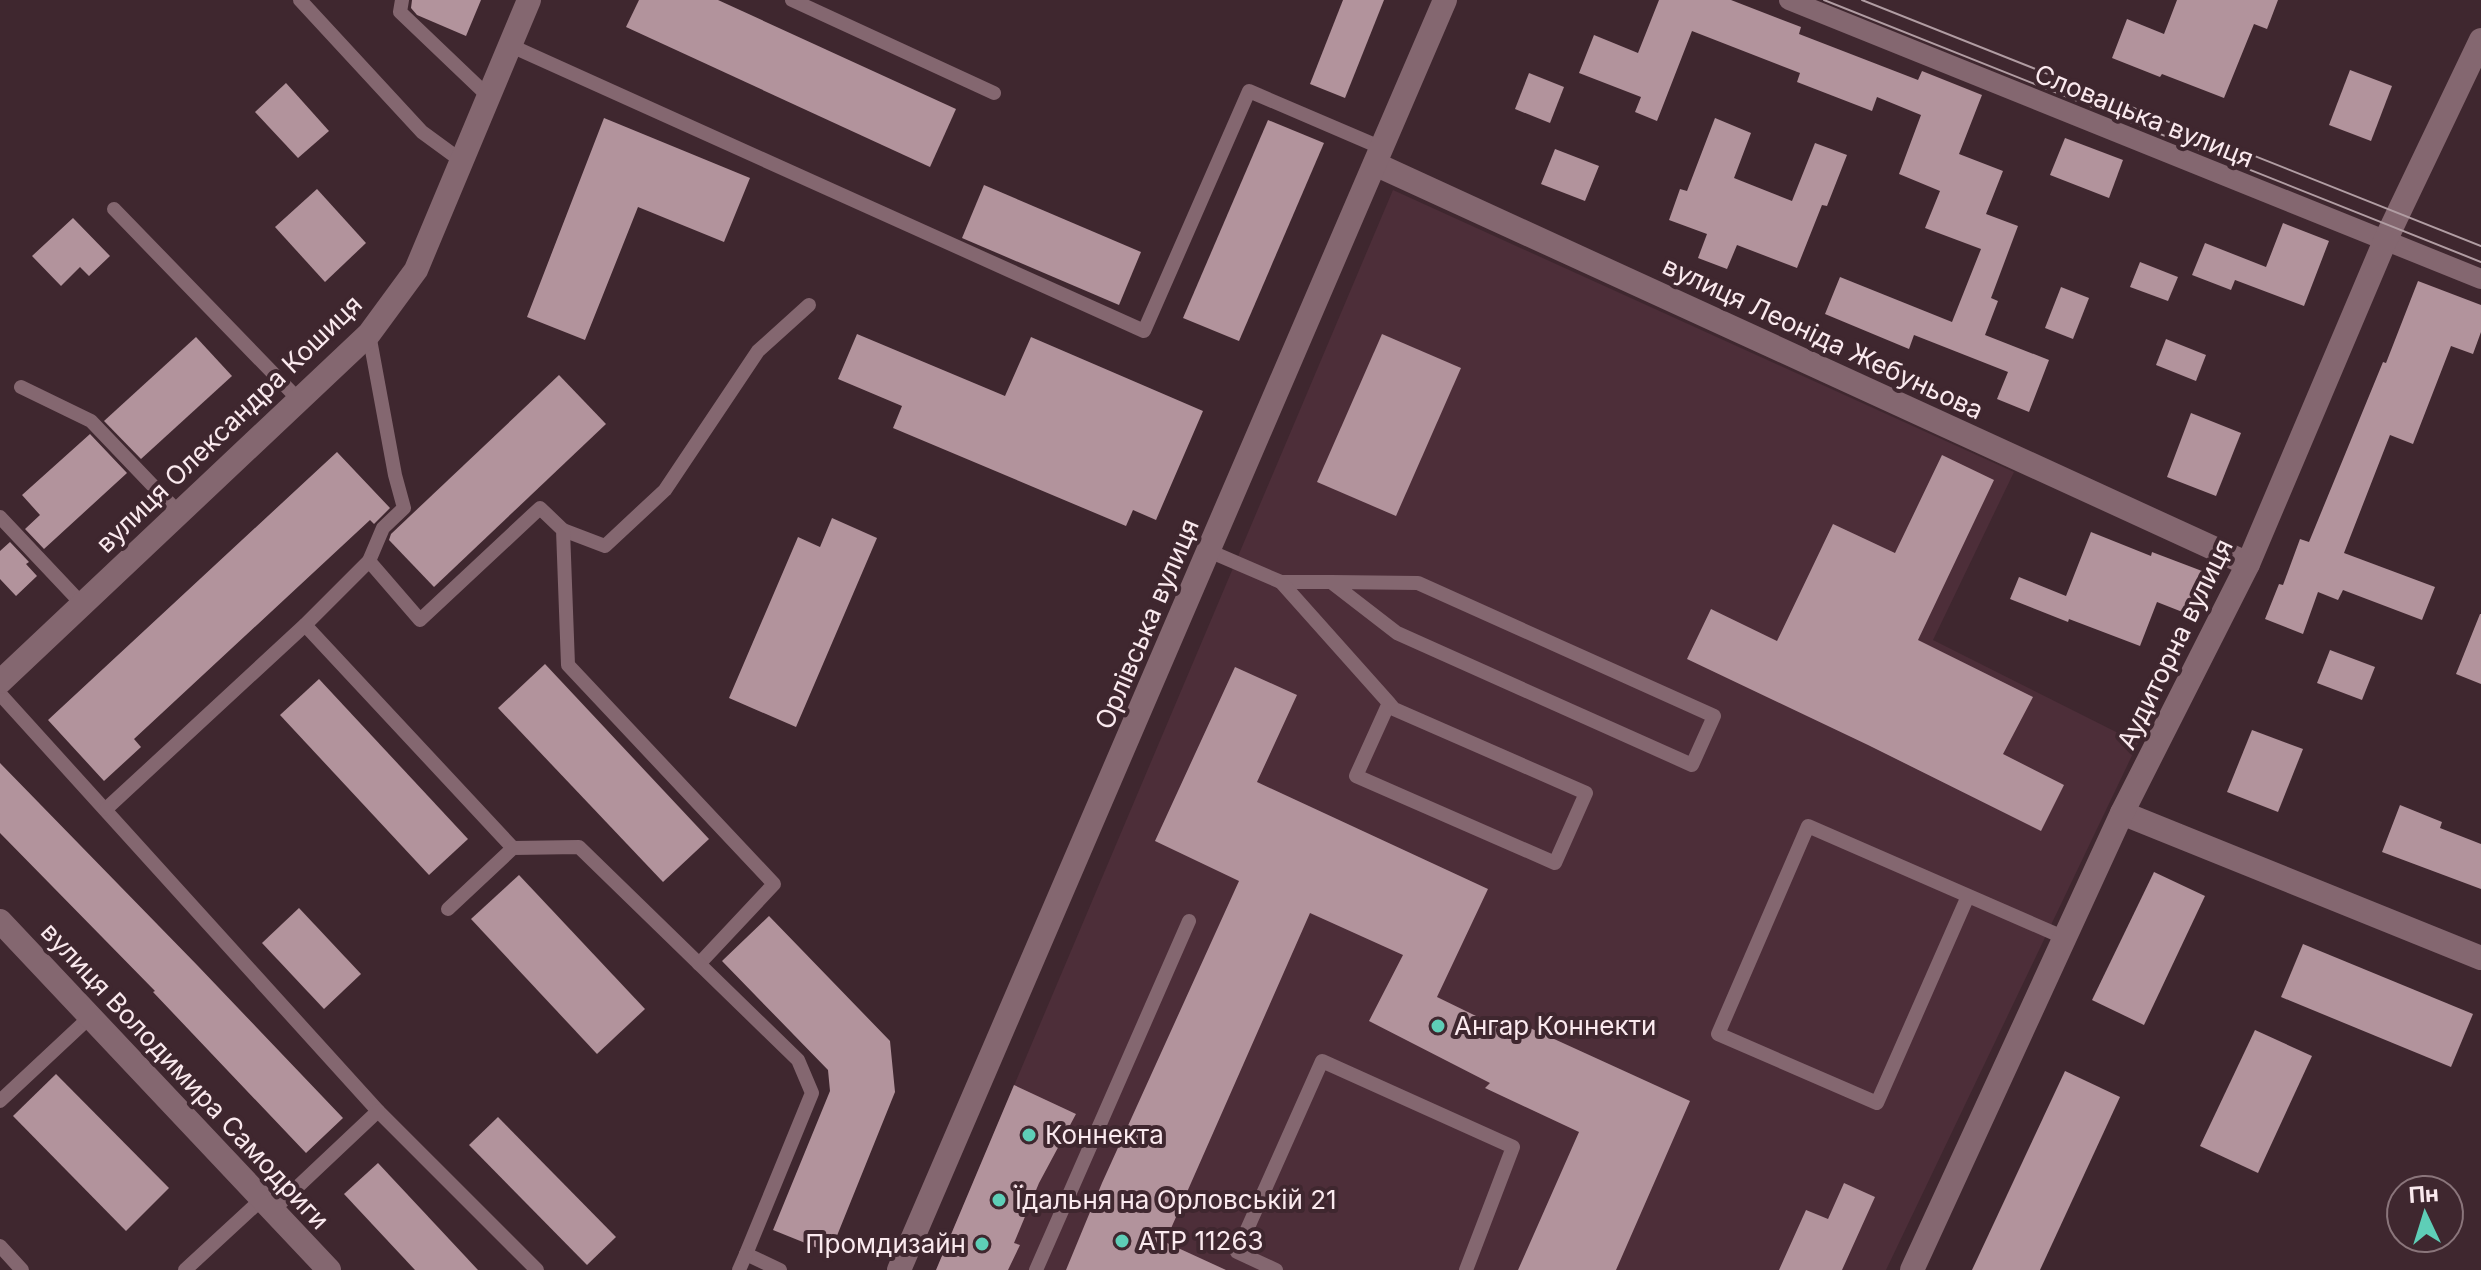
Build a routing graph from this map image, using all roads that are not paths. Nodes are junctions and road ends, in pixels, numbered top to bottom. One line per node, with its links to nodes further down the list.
1 (300, 0): 12 (lane)
2 (402, 0): 10 (lane)
3 (529, 0): 8 (street, вулиця Олександра Кошиця)
4 (792, 0): 9 (lane)
5 (1445, 0): 11 (street, Орлівська вулиця)
6 (1789, 0): 14 (street, Словацька вулиця)
7 (2481, 40): 14 (street, Аудиторна вулиця)
8 (509, 45): 10 (street, вулиця Олександра Кошиця); 11 (lane)
9 (994, 93)
10 (488, 96): 12 (street, вулиця Олександра Кошиця)
11 (1378, 156): 23 (street, Орлівська вулиця); 25 (street, вулиця Леоніда Жебуньова)
12 (463, 162): 17 (street, вулиця Олександра Кошиця)
13 (114, 209): 19 (lane)
14 (2385, 241): 15 (street, Словацька вулиця); 25 (street, Аудиторна вулиця)
15 (2481, 279)
16 (809, 305): 22 (lane)
17 (369, 334): 19 (street, вулиця Олександра Кошиця); 24 (lane)
18 (21, 387): 20 (lane)
19 (299, 400): 20 (street, вулиця Олександра Кошиця)
20 (179, 513): 28 (street, вулиця Олександра Кошиця)
21 (0, 517): 28 (lane)
22 (563, 530): 24 (lane); 42 (lane)
23 (1209, 551): 26 (lane); 55 (street, Орлівська вулиця)
24 (369, 561): 29 (lane)
25 (2248, 564): 34 (street, Аудиторна вулиця)
26 (1281, 582): 27 (lane); 32 (lane)
27 (1331, 582): 27 (lane)
28 (82, 604): 30 (street, вулиця Олександра Кошиця)
29 (305, 625): 33 (lane); 35 (lane)
30 (0, 682)
31 (0, 694): 33 (lane)
32 (1389, 703): 32 (lane)
33 (106, 809): 45 (lane)
34 (2122, 813): 40 (street, Аудиторна вулиця); 41 (street)
35 (513, 848): 37 (lane); 42 (lane)
36 (1968, 896): 36 (lane); 40 (lane)
37 (448, 909)
38 (0, 921): 43 (street, вулиця Володимира Самодриги)
39 (1189, 921): 56 (lane)
40 (2065, 938): 59 (street, Аудиторна вулиця)
41 (2481, 958)
42 (699, 964): 48 (lane)
43 (90, 1017): 44 (lane); 46 (street, вулиця Володимира Самодриги)
44 (0, 1101)
45 (378, 1111): 46 (lane); 52 (lane)
46 (268, 1204): 50 (lane); 51 (street, вулиця Володимира Самодриги)
47 (0, 1246): 49 (lane)
48 (746, 1254): 53 (lane); 54 (lane)
49 (22, 1270)
50 (185, 1270)
51 (329, 1270)
52 (537, 1270)
53 (739, 1270)
54 (780, 1270)
55 (899, 1270)
56 (1036, 1270)
57 (1276, 1270): 58 (lane)
58 (1466, 1270)
59 (1912, 1270)

